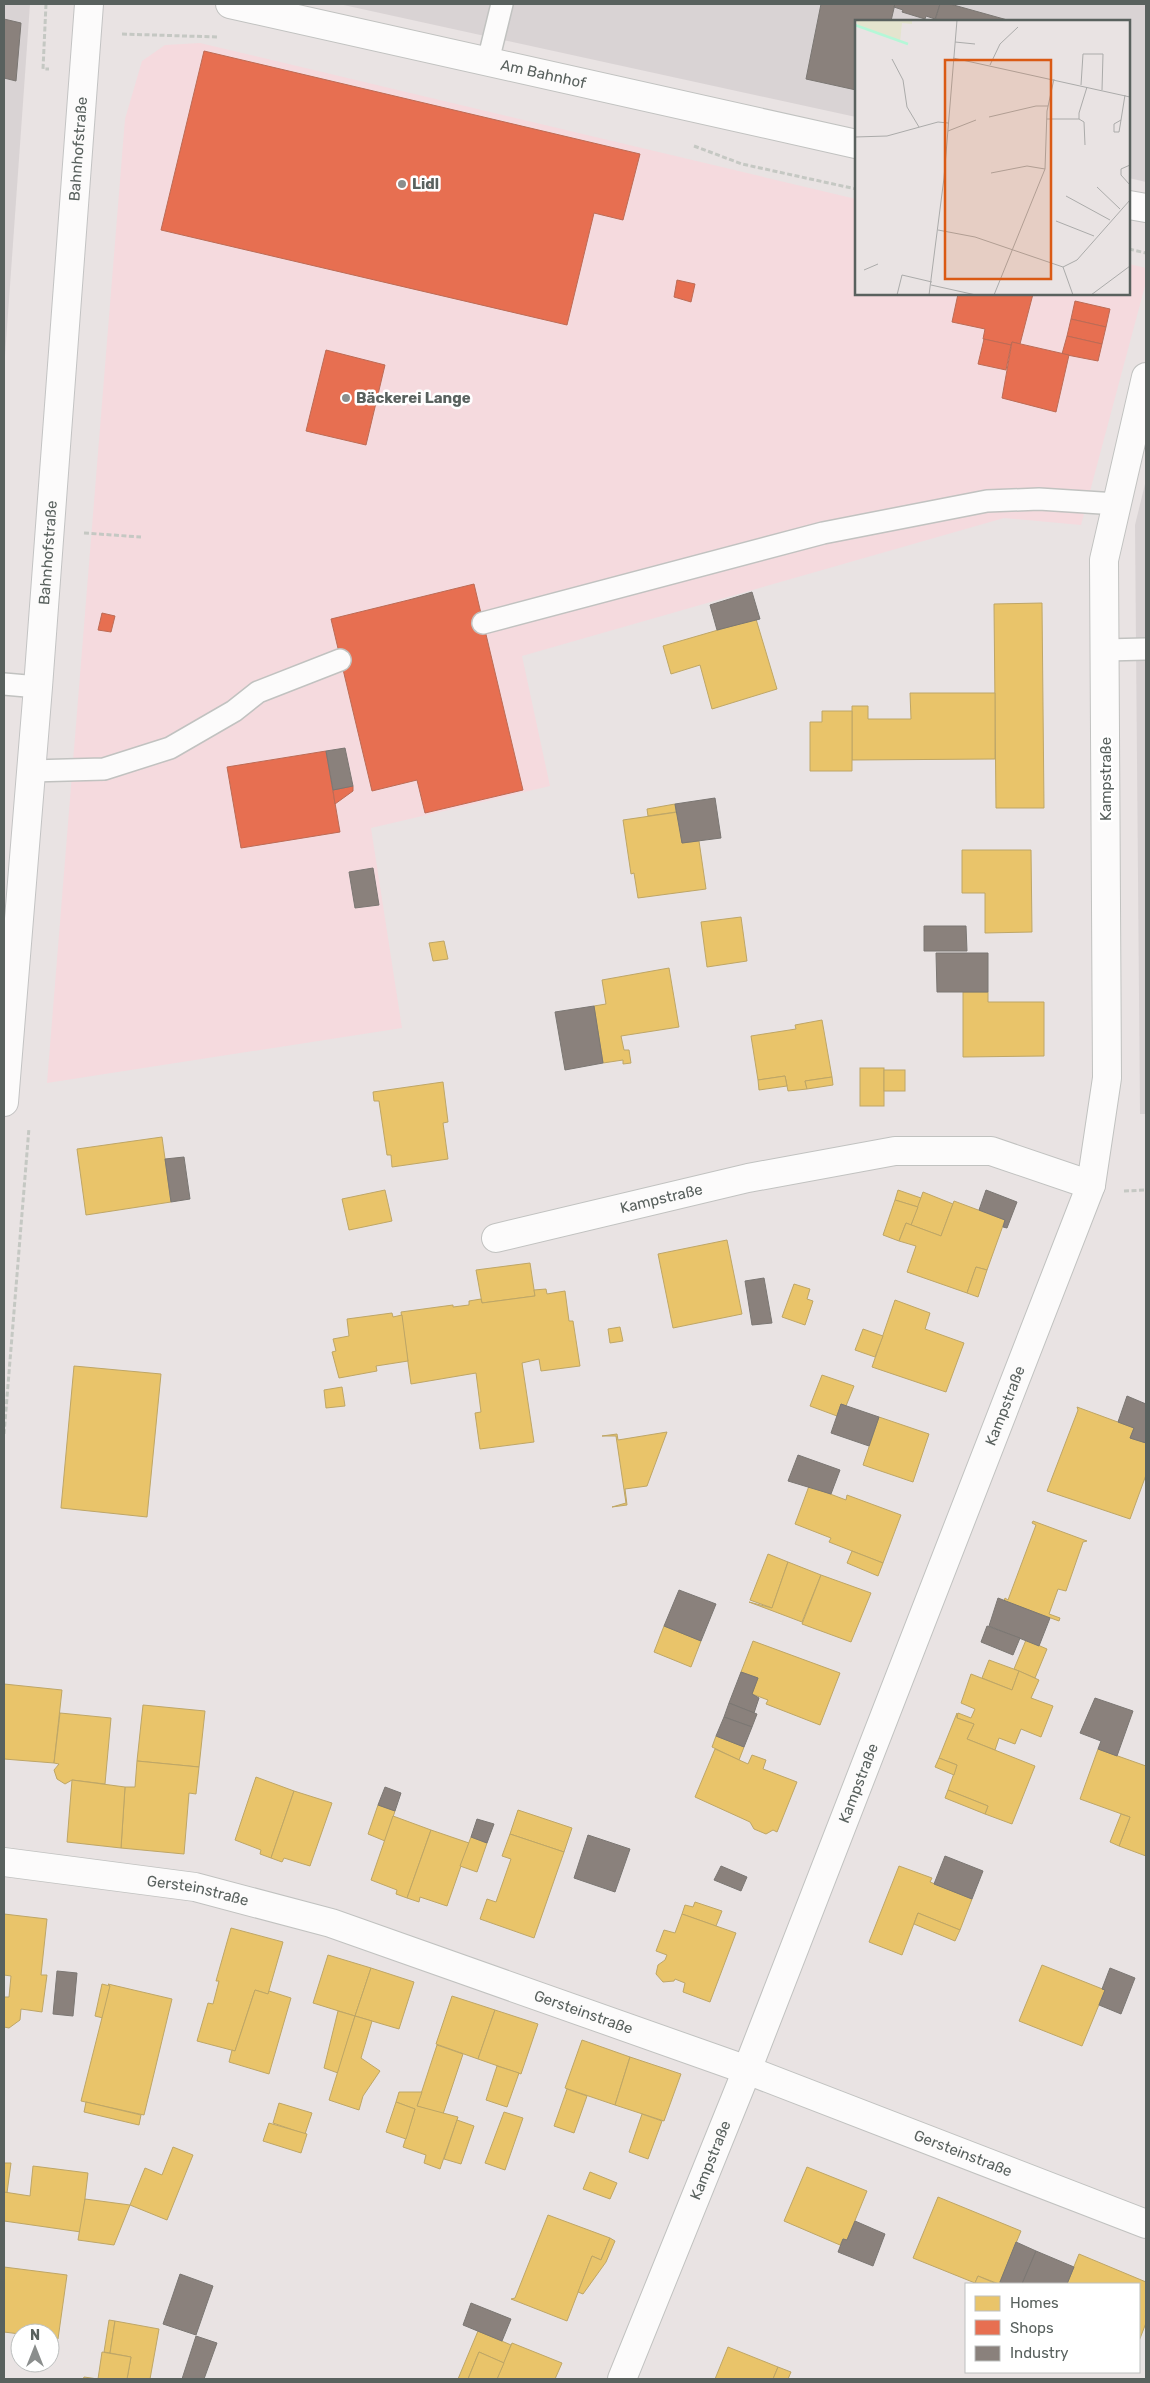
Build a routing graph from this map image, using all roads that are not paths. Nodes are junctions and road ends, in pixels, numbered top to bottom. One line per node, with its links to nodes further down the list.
1 (89, 4): 15 (street, Bahnhofstraße)
2 (230, 4): 4 (street, Am Bahnhof)
3 (502, 4): 4 (lane)
4 (488, 61): 5 (street, Am Bahnhof)
5 (855, 144)
6 (1130, 204): 7 (street)
7 (1146, 208)
8 (1146, 377): 9 (street, Kampstraße)
9 (1117, 504): 10 (lane); 12 (street, Kampstraße)
10 (483, 623)
11 (1146, 649): 12 (lane)
12 (1105, 650): 18 (street, Kampstraße)
13 (340, 660): 16 (lane)
14 (4, 684): 15 (lane)
15 (38, 687): 16 (street, Bahnhofstraße)
16 (31, 771): 17 (street, Bahnhofstraße)
17 (4, 1102)
18 (1091, 1185): 19 (street, Kampstraße); 21 (street, Kampstraße)
19 (496, 1238)
20 (4, 1862): 21 (street, Gersteinstraße)
21 (747, 2070): 22 (street, Gersteinstraße); 23 (street, Kampstraße)
22 (1146, 2224)
23 (622, 2379)

